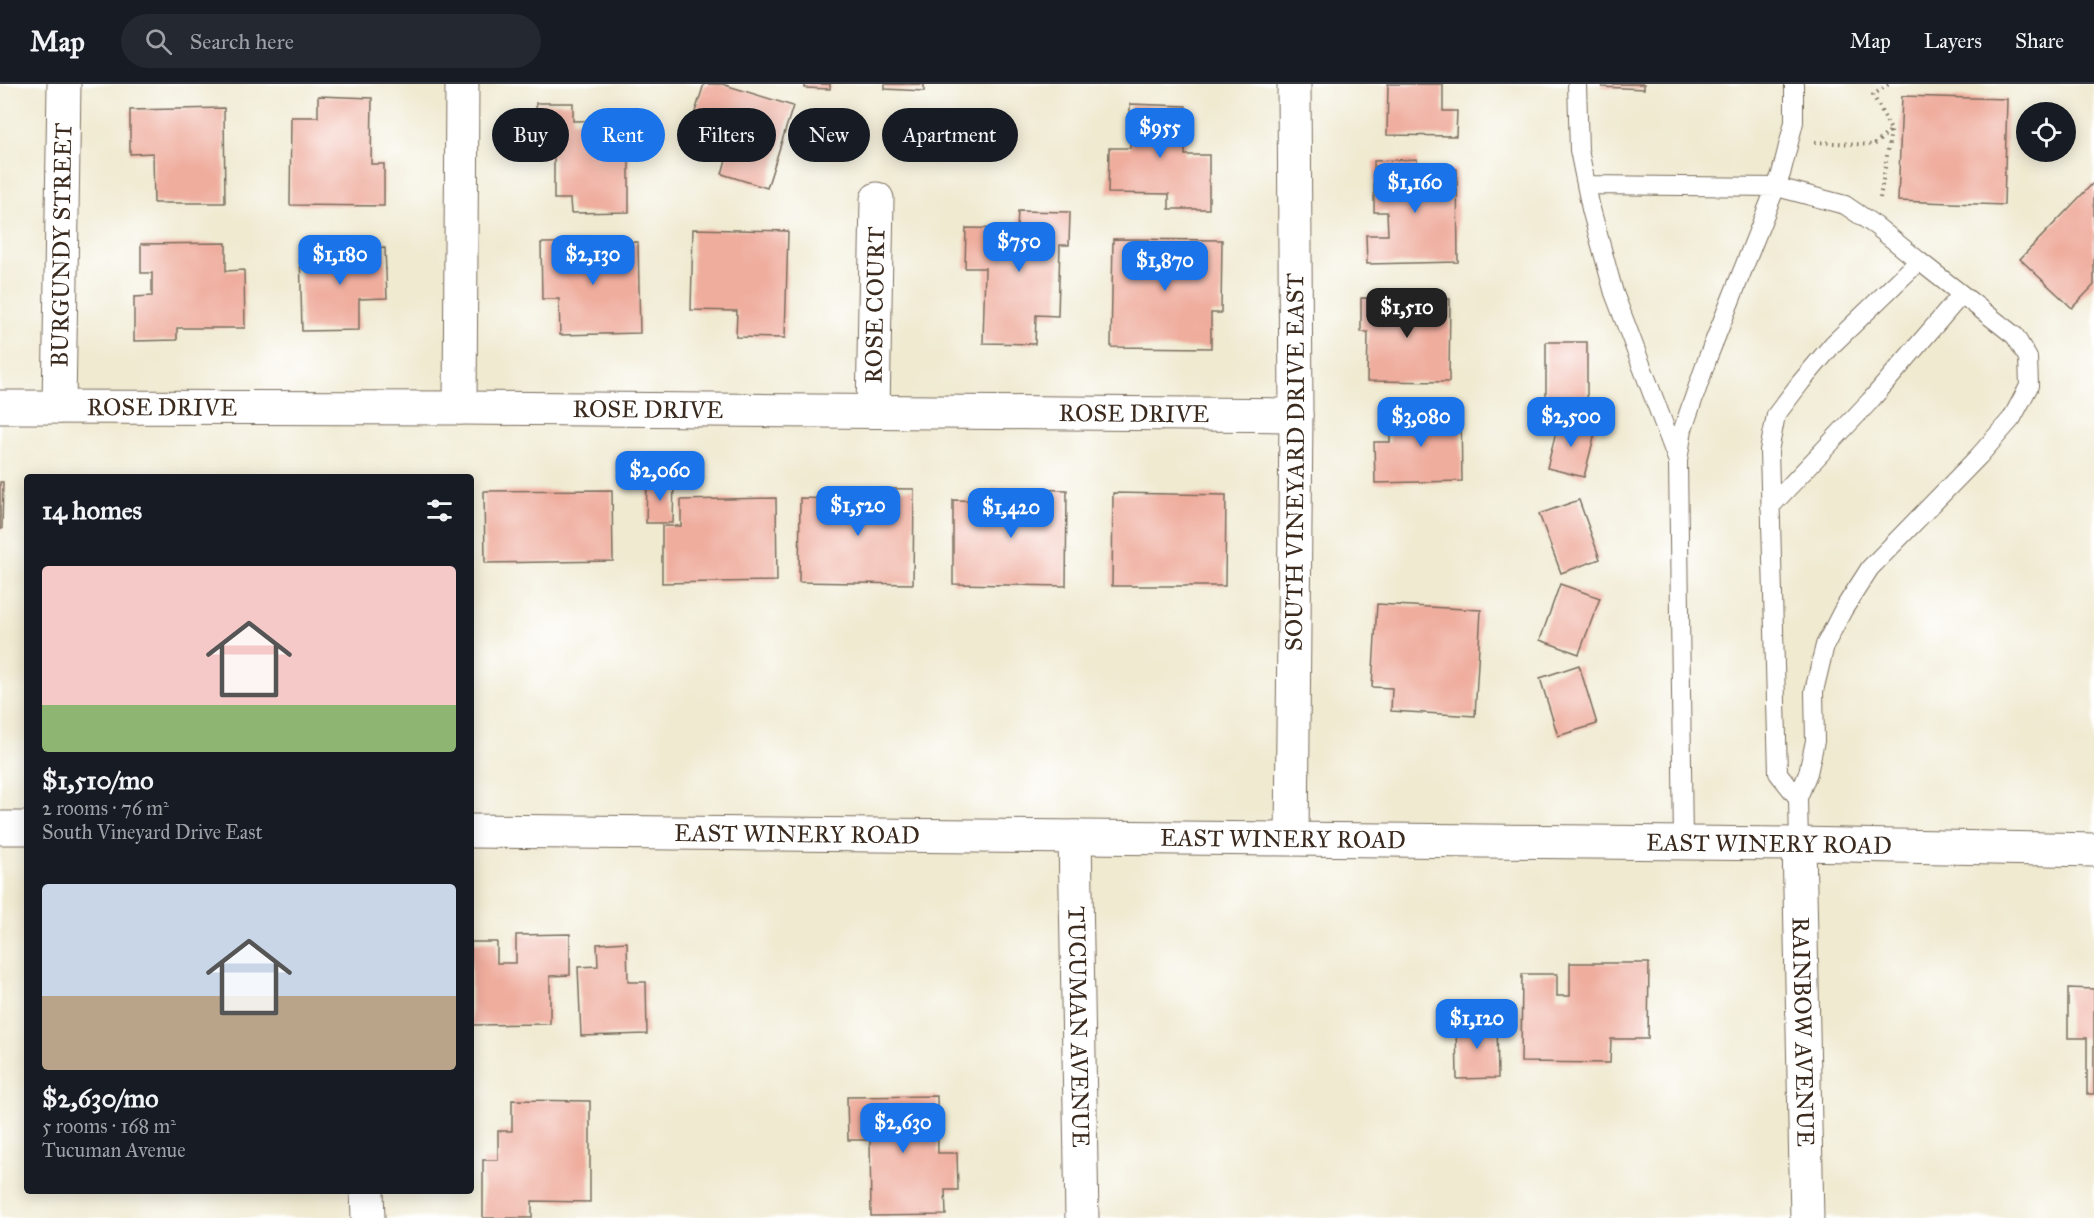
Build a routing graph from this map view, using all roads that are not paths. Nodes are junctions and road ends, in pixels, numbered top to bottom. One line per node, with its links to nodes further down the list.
1 (64, 84): 12 (street, BURGUNDY STREET)
2 (462, 84): 13 (street)
3 (1294, 84): 15 (street, SOUTH VINEYARD DRIVE EAST)
4 (1577, 84): 6 (lane)
5 (1794, 84): 7 (lane)
6 (1586, 185): 7 (lane); 16 (lane)
7 (1777, 187): 9 (lane); 16 (lane)
8 (877, 199): 14 (street, ROSE COURT)
9 (1919, 261): 10 (lane); 17 (lane)
10 (1961, 295): 17 (lane); 18 (lane)
11 (0, 406): 12 (street, ROSE DRIVE)
12 (59, 407): 13 (street, ROSE DRIVE)
13 (460, 408): 14 (street, ROSE DRIVE)
14 (873, 411): 15 (street, ROSE DRIVE)
15 (1296, 415): 23 (street, SOUTH VINEYARD DRIVE EAST)
16 (1678, 460): 24 (lane)
17 (1770, 507): 18 (lane)
18 (1798, 798): 25 (lane)
19 (0, 828): 20 (street)
20 (24, 828)
21 (474, 831): 22 (street, EAST WINERY ROAD)
22 (1075, 837): 23 (street, EAST WINERY ROAD); 29 (street, TUCUMAN AVENUE)
23 (1292, 838): 24 (street, EAST WINERY ROAD)
24 (1683, 843): 25 (street, EAST WINERY ROAD)
25 (1799, 844): 26 (street, EAST WINERY ROAD); 30 (street, RAINBOW AVENUE)
26 (2094, 850)
27 (367, 1194): 28 (street)
28 (368, 1218)
29 (1082, 1218)
30 (1807, 1218)

